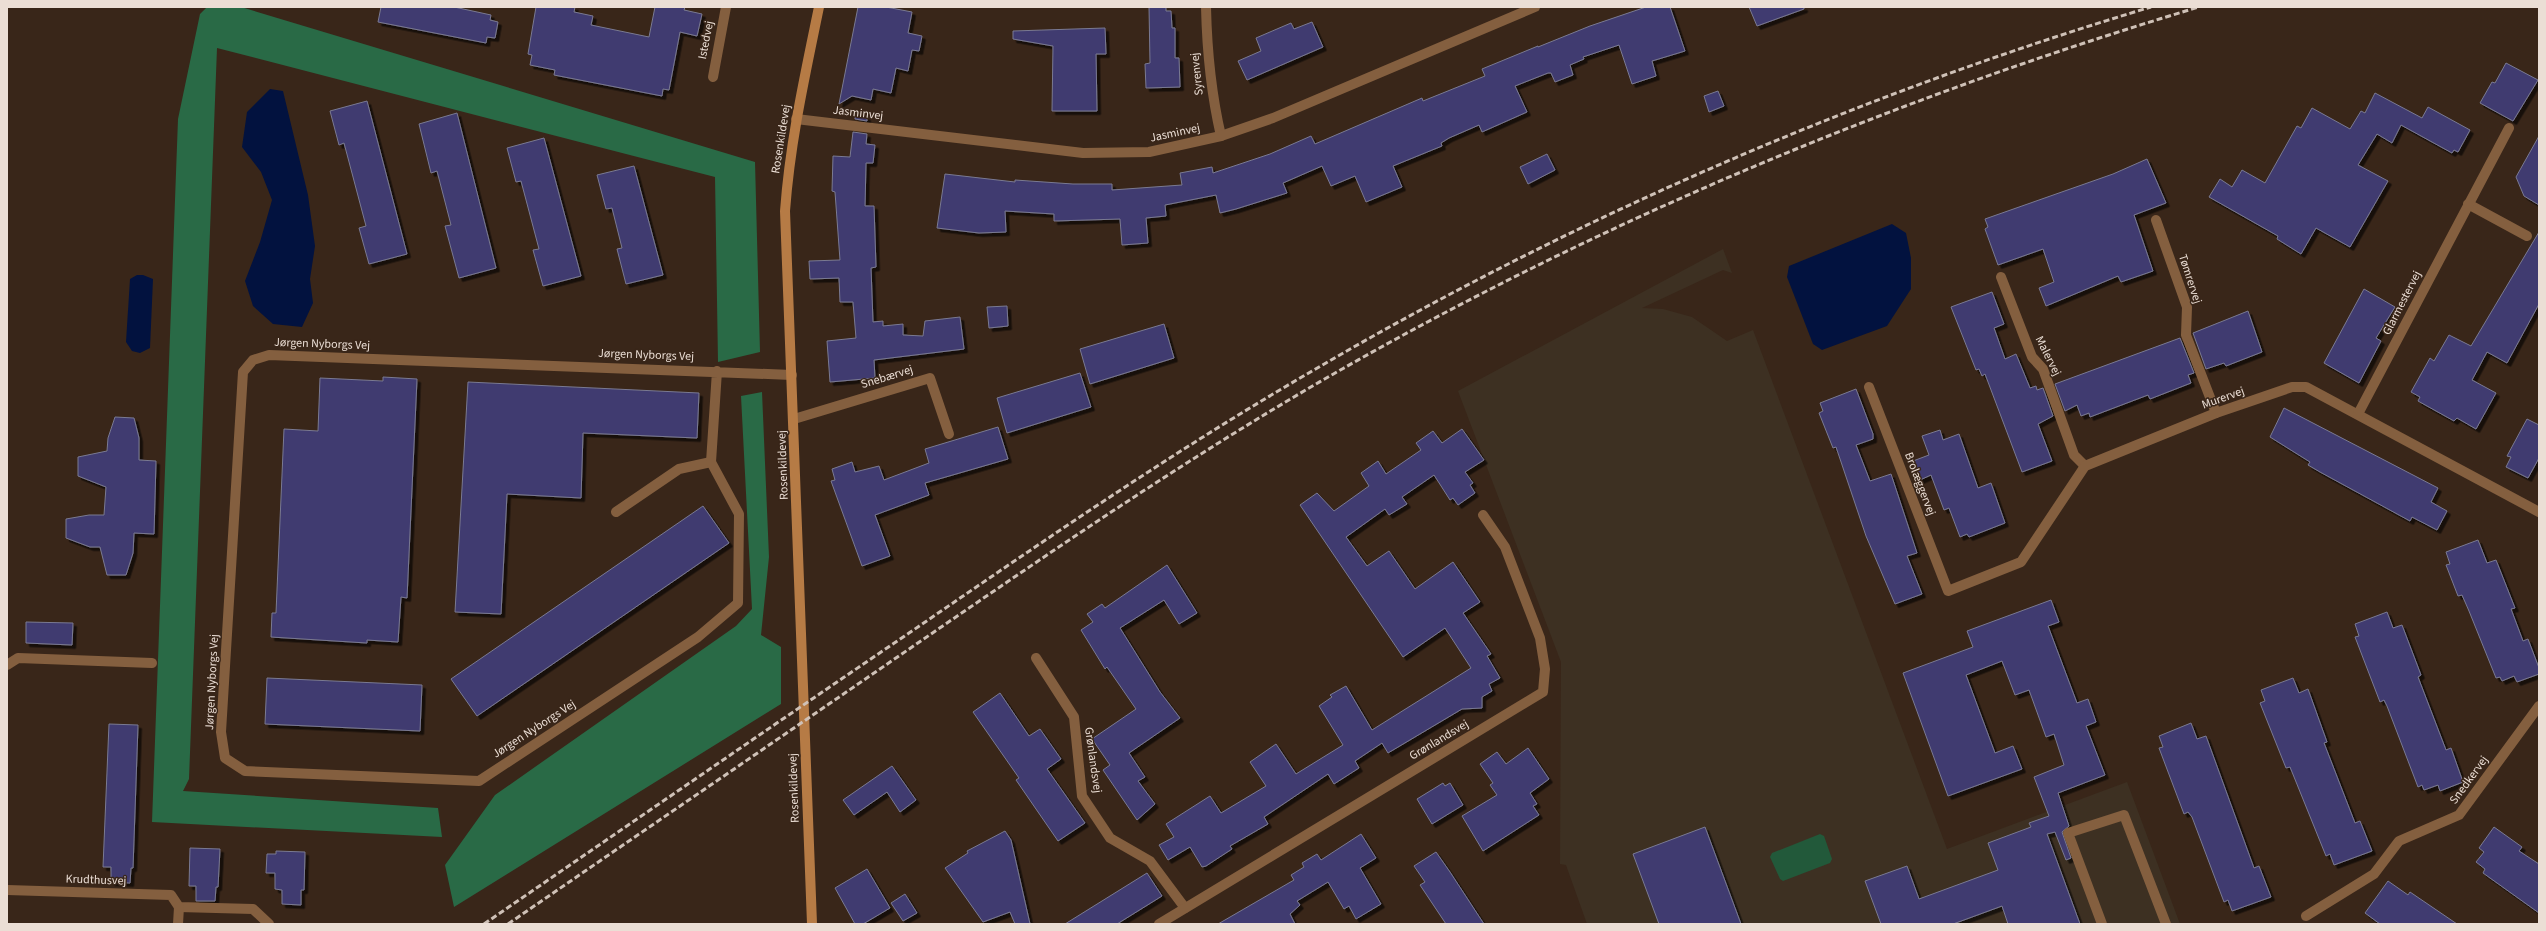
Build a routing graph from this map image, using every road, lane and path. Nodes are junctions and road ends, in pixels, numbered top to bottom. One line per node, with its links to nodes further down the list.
1 (726, 7): 5 (street, Istedvej)
2 (819, 7): 6 (street, Rosenkildevej)
3 (1206, 7): 8 (street, Syrenvej)
4 (1536, 7): 8 (street, Jasminvej)
5 (713, 77)
6 (796, 119): 8 (street, Jasminvej); 14 (street, Rosenkildevej)
7 (2509, 128): 9 (street, Glarmestervej)
8 (1221, 136)
9 (2468, 204): 11 (street); 17 (street, Glarmestervej)
10 (2156, 220): 16 (street, Tømrervej)
11 (2527, 236)
12 (2002, 277): 21 (street, Malervej)
13 (717, 371): 14 (street, Jørgen Nyborgs Vej); 20 (street); 20 (street, Jørgen Nyborgs Vej)
14 (792, 375): 18 (street, Rosenkildevej)
15 (1869, 387): 21 (street, Brolæggervej)
16 (2216, 414): 17 (street, Murervej); 21 (street, Murervej)
17 (2358, 414): 23 (street, Murervej)
18 (794, 419): 19 (street, Snebærvej); 35 (street, Rosenkildevej)
19 (949, 434)
20 (711, 462): 22 (street)
21 (2085, 466)
22 (616, 512)
23 (2539, 512)
24 (1483, 515): 31 (street, Grønlandsvej)
25 (1036, 658): 31 (street, Grønlandsvej)
26 (152, 663): 27 (street)
27 (7, 665)
28 (2539, 706): 32 (street, Snedkervej)
29 (7, 890): 30 (street, Krudthusvej)
30 (179, 907): 33 (street); 34 (street)
31 (1185, 908): 36 (street, Grønlandsvej)
32 (2306, 916)
33 (178, 924)
34 (269, 924)
35 (812, 924)
36 (1159, 924)
37 (2102, 924): 38 (street)
38 (2166, 924)

